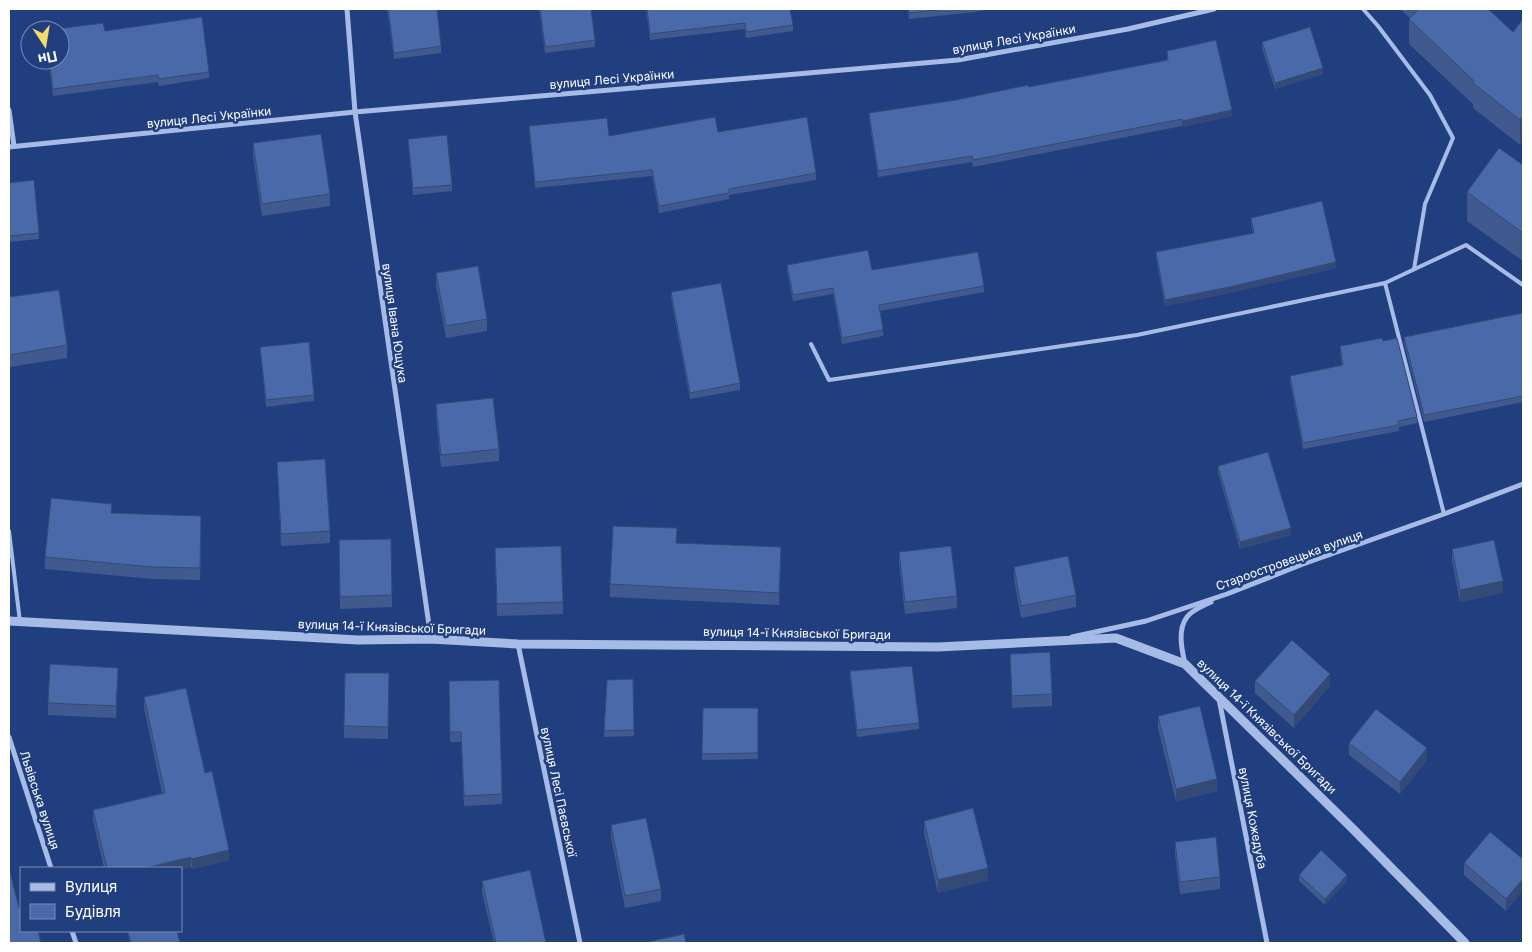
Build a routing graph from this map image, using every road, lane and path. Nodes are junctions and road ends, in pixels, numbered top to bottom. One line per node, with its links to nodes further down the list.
1 (347, 9): 5 (street, вулиця Івана Ющука)
2 (1214, 9): 5 (street, вулиця Лесі Українки)
3 (1363, 9): 7 (lane)
4 (9, 110): 6 (street)
5 (355, 112): 6 (street, вулиця Лесі Українки); 17 (street, вулиця Івана Ющука)
6 (11, 147)
7 (1414, 269): 8 (lane); 9 (lane)
8 (1385, 282): 10 (lane); 12 (lane)
9 (1523, 285)
10 (811, 344)
11 (1523, 484): 12 (street, Староостровецька вулиця)
12 (1444, 514): 14 (street, Староостровецька вулиця)
13 (9, 531): 16 (lane)
14 (1227, 594): 18 (street, Староостровецька вулиця); 20 (street)
15 (9, 621): 16 (street, вулиця 14-ї Князівської Бригади)
16 (20, 622): 17 (street, вулиця 14-ї Князівської Бригади)
17 (431, 639): 19 (street, вулиця 14-ї Князівської Бригади)
18 (1057, 640): 19 (street, вулиця 14-ї Князівської Бригади); 20 (street, вулиця 14-ї Князівської Бригади)
19 (518, 644): 24 (street, вулиця Лесі Паєвської)
20 (1185, 664): 21 (street, вулиця 14-ї Князівської Бригади)
21 (1219, 696): 25 (street, вулиця Кожедуба); 26 (street, вулиця 14-ї Князівської Бригади)
22 (9, 737): 23 (street, Львівська вулиця)
23 (52, 867)
24 (580, 943)
25 (1267, 943)
26 (1465, 943)

